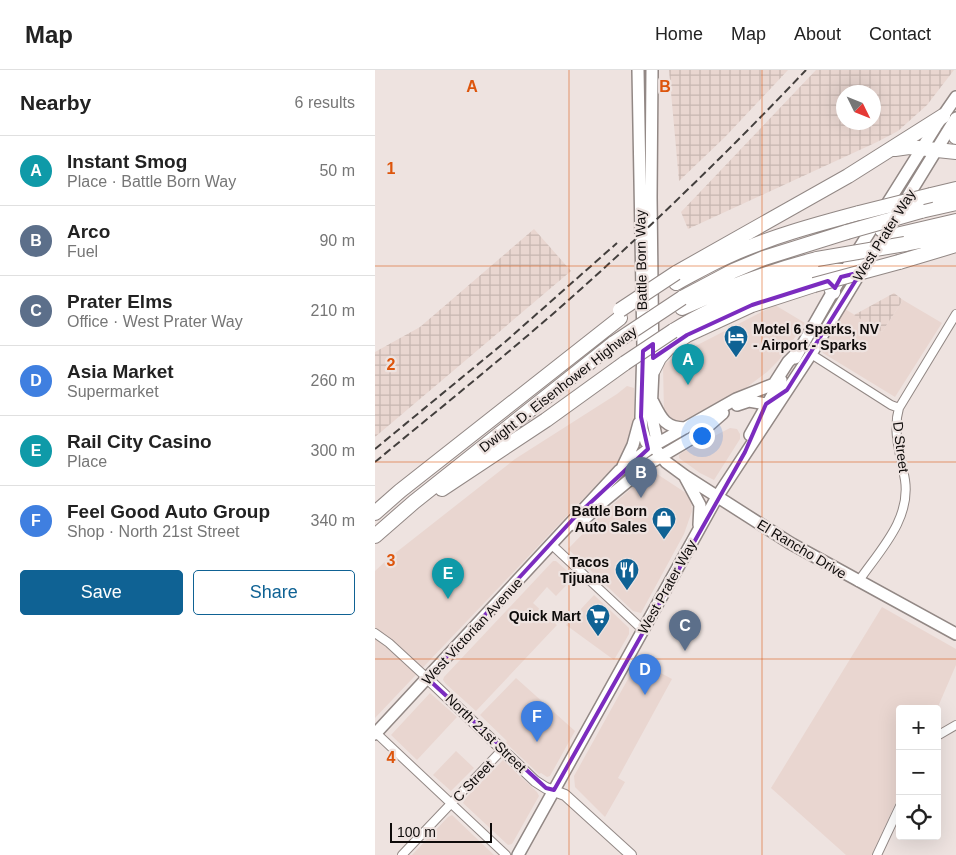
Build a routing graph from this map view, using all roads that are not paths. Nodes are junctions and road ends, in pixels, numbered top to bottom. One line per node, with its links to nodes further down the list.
1 (638, 70): 32 (main road, Battle Born Way)
2 (652, 70): 27 (main road, Battle Born Way)
3 (956, 97): 4 (main road)
4 (950, 117): 7 (main road, West Prater Way); 8 (highway); 9 (main road, West Prater Way)
5 (956, 123): 6 (highway)
6 (956, 137)
7 (921, 149): 8 (highway); 9 (highway); 13 (main road, West Prater Way)
8 (890, 150): 20 (highway)
9 (937, 150): 10 (highway); 15 (main road, West Prater Way)
10 (956, 152)
11 (956, 189): 20 (highway, Dwight D. Eisenhower Highway, bridge)
12 (956, 203): 23 (highway, Dwight D. Eisenhower Highway, bridge)
13 (880, 216): 15 (highway); 19 (main road, West Prater Way)
14 (956, 221): 15 (highway)
15 (886, 233): 18 (main road, West Prater Way)
16 (956, 234): 23 (highway, bridge)
17 (956, 245): 27 (highway, bridge)
18 (867, 263): 19 (highway); 26 (main road, West Prater Way)
19 (845, 272): 21 (highway); 22 (main road, West Prater Way)
20 (676, 278): 40 (highway, Dwight D. Eisenhower Highway)
21 (796, 278): 22 (highway); 39 (highway, bridge)
22 (833, 292): 25 (main road, West Prater Way)
23 (682, 303): 39 (highway, Dwight D. Eisenhower Highway, bridge)
24 (956, 314): 31 (street, D Street)
25 (798, 352): 30 (main road, West Prater Way); 33 (main road, West Victorian Avenue)
26 (811, 354): 28 (main road, West Prater Way); 31 (street)
27 (653, 370): 29 (main road, Battle Born Way)
28 (787, 390): 30 (main road); 35 (main road, West Prater Way)
29 (652, 400): 33 (main road); 34 (main road, Battle Born Way)
30 (766, 404): 34 (main road, West Victorian Avenue); 35 (main road, West Prater Way)
31 (899, 408): 45 (street, D Street)
32 (641, 416): 34 (main road, Battle Born Way); 36 (main road)
33 (685, 428): 34 (main road, West Victorian Avenue)
34 (656, 451): 36 (main road, West Victorian Avenue); 37 (main road, El Rancho Drive); 41 (main road, West Victorian Avenue)
35 (745, 452): 38 (main road, West Prater Way)
36 (619, 472): 41 (main road, West Victorian Avenue)
37 (685, 476): 38 (main road, El Rancho Drive); 42 (main road)
38 (717, 497): 42 (main road, West Prater Way); 45 (main road, El Rancho Drive)
39 (414, 502): 43 (highway, Dwight D. Eisenhower Highway)
40 (375, 513)
41 (568, 527): 44 (main road, West Victorian Avenue)
42 (699, 529): 46 (main road, West Prater Way)
43 (375, 536)
44 (552, 545): 46 (street); 49 (main road, West Victorian Avenue)
45 (858, 582): 48 (main road, El Rancho Drive)
46 (643, 630): 54 (main road, West Prater Way)
47 (375, 633): 49 (street, North 21st Street)
48 (956, 634)
49 (427, 678): 51 (main road, West Victorian Avenue); 53 (street, North 21st Street)
50 (956, 726): 52 (street)
51 (375, 733): 55 (street)
52 (941, 734)
53 (502, 750): 54 (street, North 21st Street); 55 (street, C Street)
54 (554, 790): 59 (main road, West Prater Way); 60 (street, North 21st Street)
55 (451, 803): 57 (street, C Street); 58 (street)
56 (896, 815): 61 (street)
57 (402, 855)
58 (506, 855)
59 (518, 855)
60 (631, 855)
61 (877, 855)

